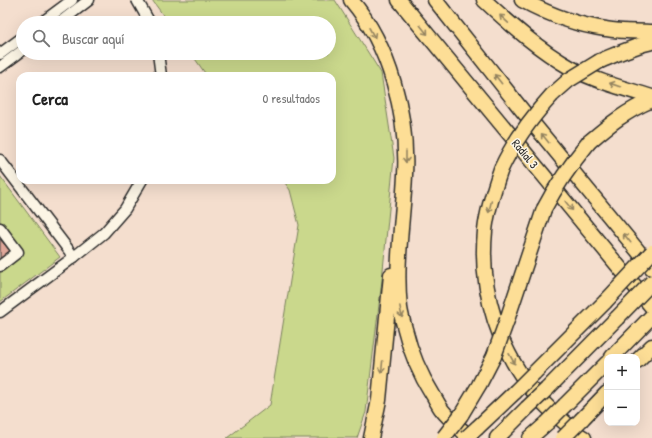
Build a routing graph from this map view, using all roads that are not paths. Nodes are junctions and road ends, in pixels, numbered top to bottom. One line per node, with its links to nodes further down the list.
1 (72, 0): 9 (street)
2 (89, 0): 10 (street)
3 (138, 0): 11 (street)
4 (351, 0): 23 (highway, one-way to 23)
5 (399, 0): 33 (highway, Radial 3, one-way to 33)
6 (435, 0): 31 (highway, one-way to 6)
7 (484, 0): 20 (highway, one-way to 7)
8 (522, 0): 12 (highway)
9 (51, 16)
10 (67, 16)
11 (146, 16)
12 (652, 32)
13 (16, 42): 15 (street)
14 (652, 42): 48 (highway, one-way to 48, bridge)
15 (0, 54)
16 (16, 55): 18 (street)
17 (159, 60): 19 (street)
18 (0, 67)
19 (160, 72)
20 (652, 97)
21 (652, 100): 42 (highway, bridge)
22 (0, 160): 24 (street)
23 (405, 175): 41 (highway, one-way to 41); 43 (highway, one-way to 43)
24 (16, 181)
25 (18, 184): 29 (street)
26 (140, 184): 29 (street)
27 (0, 228): 30 (street)
28 (652, 252): 41 (highway, bridge)
29 (74, 257): 34 (street)
30 (0, 266)
31 (652, 268)
32 (652, 282): 45 (highway, bridge)
33 (652, 307)
34 (0, 312)
35 (652, 316): 37 (highway)
36 (650, 348): 38 (highway)
37 (615, 354)
38 (640, 358)
39 (604, 365): 46 (highway, bridge)
40 (604, 396): 47 (highway, bridge)
41 (473, 433): 44 (highway, bridge)
42 (443, 437)
43 (371, 438)
44 (466, 438)
45 (497, 438)
46 (530, 438)
47 (563, 438)
48 (584, 438)

